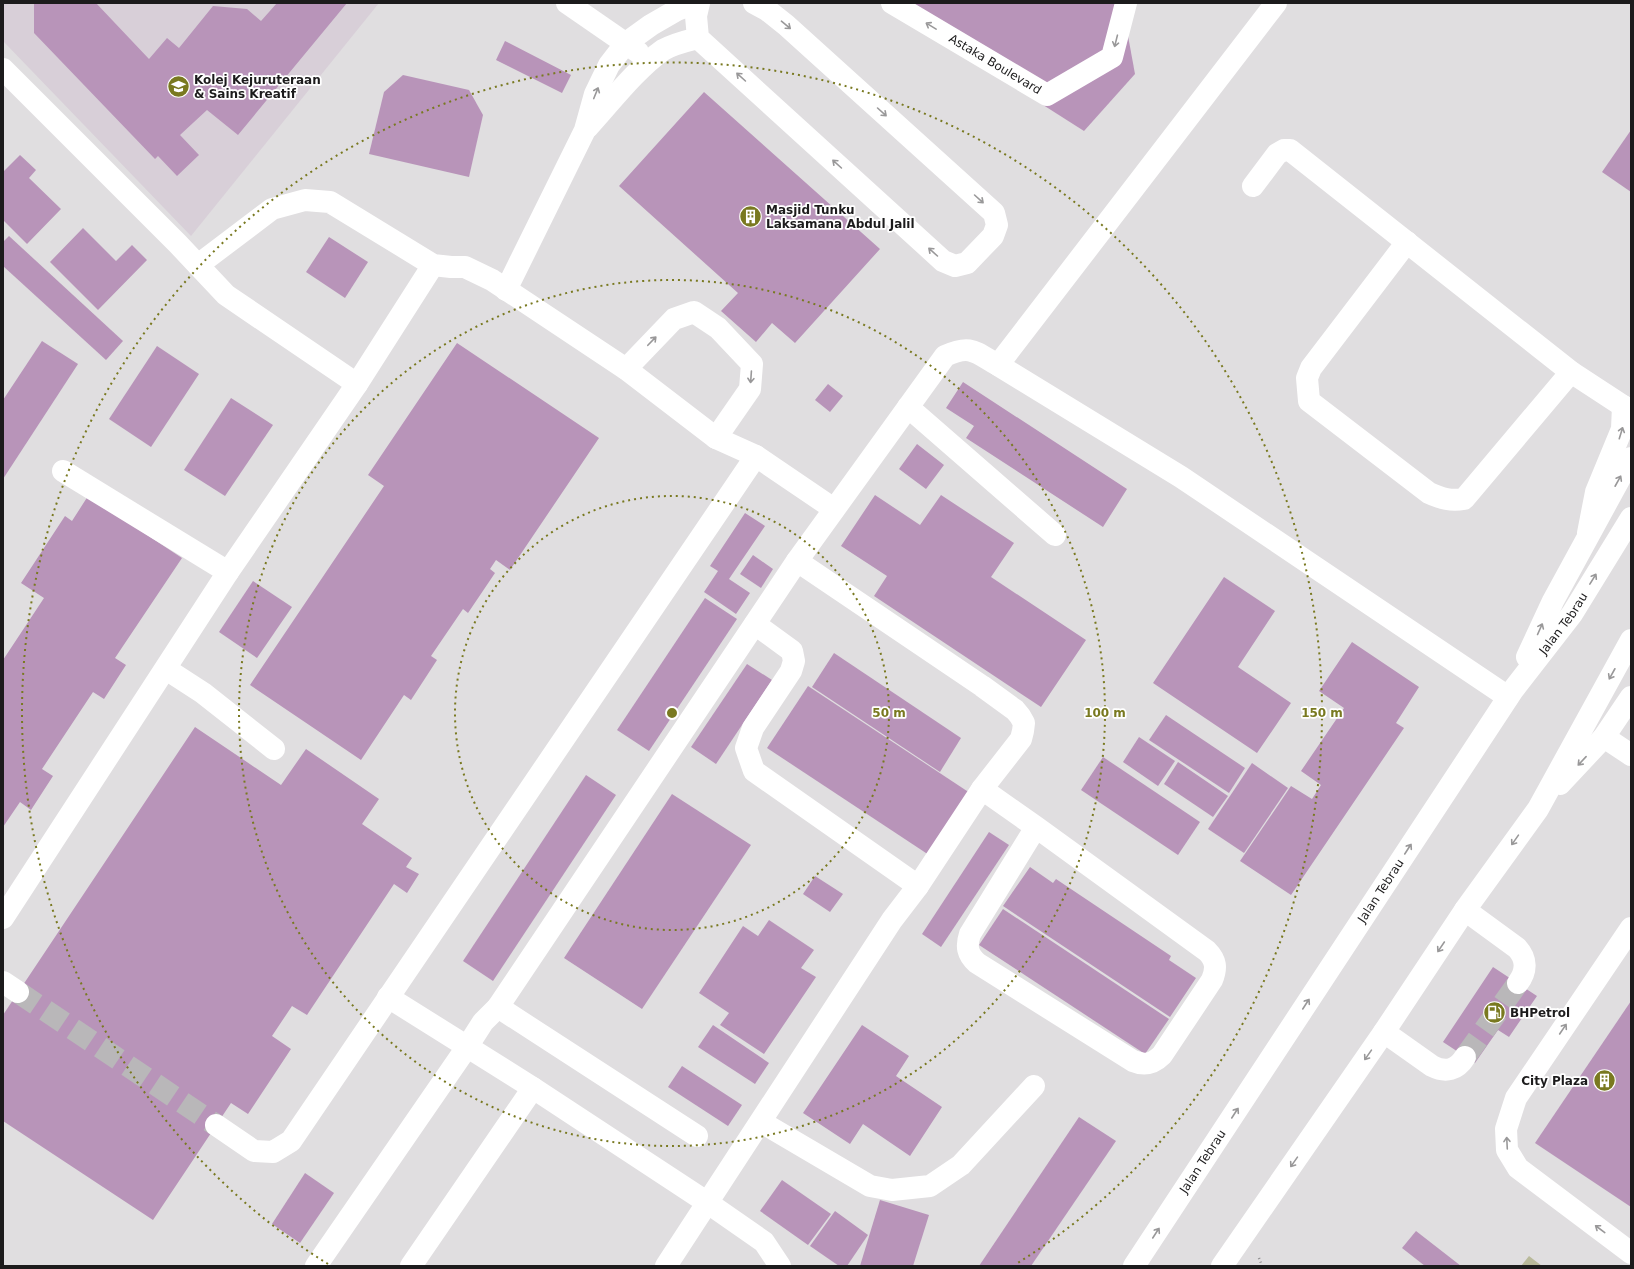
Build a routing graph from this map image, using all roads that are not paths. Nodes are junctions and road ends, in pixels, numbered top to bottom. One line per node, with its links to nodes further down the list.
1 (567, 3): 9 (main road)
2 (695, 3): 9 (main road)
3 (699, 3): 8 (main road)
4 (754, 3): 8 (main road, one-way to 8)
5 (892, 3): 6 (main road, Astaka Boulevard, one-way to 5)
6 (1126, 3)
7 (1276, 3): 18 (main road)
8 (698, 38): 10 (main road)
9 (626, 44): 10 (main road); 12 (main road, one-way to 9)
10 (650, 61): 12 (main road)
11 (3, 69): 15 (main road)
12 (585, 130): 17 (main road)
13 (1253, 186): 14 (main road)
14 (1406, 242): 20 (main road); 20 (main road)
15 (198, 265): 16 (main road); 21 (main road)
16 (433, 265): 17 (main road); 21 (main road)
17 (506, 290): 19 (main road)
18 (998, 365): 23 (main road); 37 (main road)
19 (626, 369): 24 (main road); 24 (main road, one-way to 24)
20 (1572, 372): 22 (main road)
21 (357, 384): 33 (main road)
22 (1627, 403): 31 (main road, one-way to 22)
23 (908, 407): 28 (main road); 30 (main road)
24 (716, 438): 25 (main road)
25 (756, 456): 28 (main road); 50 (main road)
26 (1631, 458): 31 (main road, one-way to 26)
27 (63, 471): 33 (main road)
28 (834, 509): 32 (main road)
29 (1631, 518): 37 (main road, Jalan Tebrau, one-way to 29)
30 (1055, 535)
31 (1588, 536): 37 (main road, one-way to 31)
32 (797, 561): 34 (main road); 42 (main road)
33 (228, 572): 36 (main road)
34 (755, 624): 45 (main road); 51 (main road)
35 (1631, 640): 43 (main road, one-way to 43)
36 (166, 669): 40 (main road); 47 (main road)
37 (1510, 693): 66 (main road, Jalan Tebrau, one-way to 37)
38 (1631, 697): 39 (main road)
39 (1604, 737): 41 (main road); 43 (main road, one-way to 43)
40 (274, 749)
41 (1631, 755)
42 (982, 789): 44 (main road); 45 (main road)
43 (1538, 809): 46 (main road, one-way to 46)
44 (1036, 827): 44 (main road)
45 (918, 886): 57 (main road)
46 (1465, 910): 49 (main road); 52 (main road, one-way to 52)
47 (3, 918)
48 (1631, 928): 61 (main road, one-way to 48)
49 (1518, 983)
50 (388, 997): 53 (main road); 58 (main road)
51 (498, 1006): 53 (main road); 59 (main road)
52 (1384, 1032): 54 (main road); 67 (main road, one-way to 67)
53 (467, 1047): 56 (main road); 62 (main road)
54 (1465, 1057)
55 (1034, 1086): 57 (main road)
56 (533, 1088): 60 (main road); 63 (main road)
57 (761, 1122): 60 (main road)
58 (216, 1125)
59 (697, 1136)
60 (708, 1203): 64 (main road); 65 (main road)
61 (1631, 1253)
62 (316, 1266)
63 (411, 1266)
64 (666, 1266)
65 (780, 1266)
66 (1134, 1266)
67 (1222, 1266)

